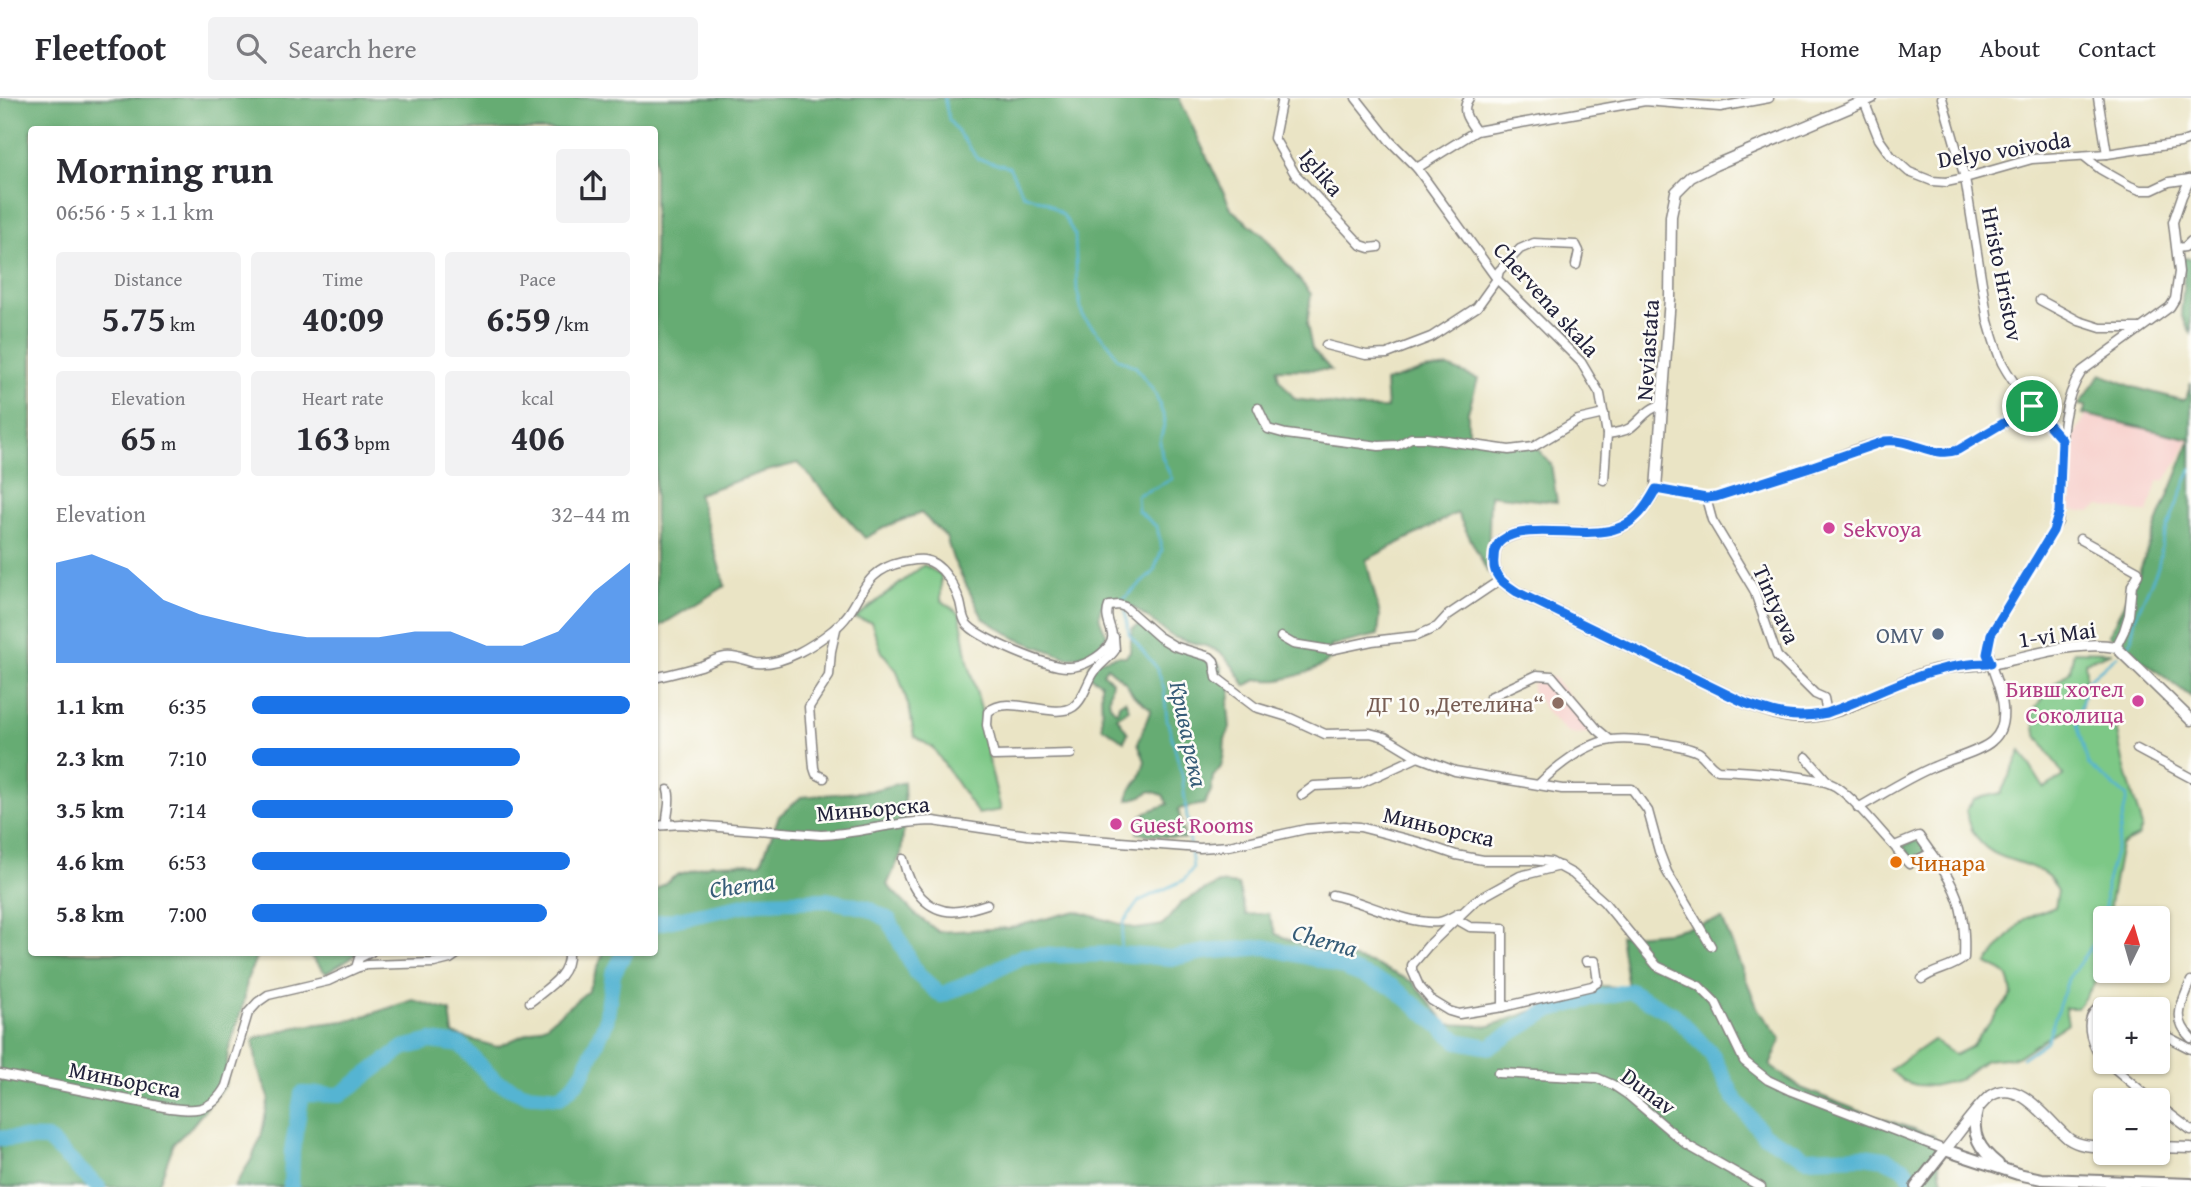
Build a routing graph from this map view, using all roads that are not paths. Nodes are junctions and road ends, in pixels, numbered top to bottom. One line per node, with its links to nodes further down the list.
1 (1282, 98): 16 (street, Iglika)
2 (1356, 98): 12 (street, Chervena skala)
3 (1469, 98): 8 (street)
4 (1769, 98): 8 (street)
5 (1942, 98): 13 (street, Hristo Hristov)
6 (2098, 98): 10 (street)
7 (1868, 99): 13 (street, Delyo voivoda); 23 (street, Neviastata)
8 (1476, 131): 12 (street)
9 (2191, 139): 10 (street, Delyo voivoda)
10 (2107, 154): 11 (street, Delyo voivoda)
11 (2084, 156): 13 (street, Delyo voivoda); 14 (street)
12 (1417, 168): 19 (street, Chervena skala)
13 (1965, 178): 24 (street, Hristo Hristov)
14 (2190, 179): 17 (street)
15 (2191, 241): 17 (street)
16 (1378, 247)
17 (2177, 248): 21 (street)
18 (1576, 265): 19 (street)
19 (1497, 279): 22 (street); 26 (street, Chervena skala)
20 (2040, 300): 21 (street)
21 (2140, 328): 28 (street)
22 (1326, 345)
23 (1663, 405): 27 (street); 30 (street, Neviastata)
24 (2032, 406): 28 (street, Hristo Hristov); 31 (street)
25 (1258, 408): 26 (street)
26 (1604, 414): 27 (street, Chervena skala)
27 (1607, 433): 29 (street, Chervena skala)
28 (2062, 440): 38 (street)
29 (1604, 480)
30 (1656, 489): 31 (street); 33 (street)
31 (1706, 498): 41 (street, Tintyava)
32 (2081, 539): 37 (street)
33 (1500, 580): 36 (street); 41 (street, 1-vi Mai)
34 (837, 627): 35 (street); 39 (street); 48 (street)
35 (1112, 634): 45 (street); 46 (street)
36 (1281, 637)
37 (2119, 650): 38 (street, 1-vi Mai); 42 (street, 1-vi Mai)
38 (1991, 663): 41 (street, 1-vi Mai); 54 (street)
39 (658, 677)
40 (1490, 697): 43 (street)
41 (1827, 713)
42 (2191, 720)
43 (1610, 740): 50 (street); 51 (street)
44 (2137, 749): 49 (street)
45 (1070, 754)
46 (1418, 757): 51 (street); 53 (street)
47 (1806, 757): 50 (street)
48 (824, 778)
49 (2191, 778)
50 (1828, 782): 54 (street)
51 (1539, 784): 65 (street)
52 (668, 790): 55 (street)
53 (1302, 795)
54 (1858, 808): 57 (street)
55 (667, 825): 56 (street, Миньорска); 60 (street, Миньорска)
56 (658, 826)
57 (1896, 848): 58 (street); 58 (street)
58 (1931, 853): 71 (street)
59 (903, 859): 62 (street)
60 (1560, 866): 63 (street); 90 (street, Миньорска)
61 (1332, 895): 63 (street)
62 (987, 904)
63 (1465, 911): 64 (street)
64 (1456, 919): 74 (street); 74 (street)
65 (1711, 946)
66 (363, 956): 70 (street)
67 (454, 956): 70 (street, Миньорска)
68 (568, 956): 73 (street)
69 (1586, 961): 74 (street)
70 (356, 968): 80 (street, Миньорска)
71 (1922, 979)
72 (2191, 981): 77 (street)
73 (530, 1002)
74 (1503, 1007)
75 (2093, 1012): 78 (street)
76 (2170, 1038): 79 (street)
77 (2191, 1038)
78 (2093, 1044)
79 (2191, 1049)
80 (0, 1073)
81 (1498, 1073): 93 (street, Dunav)
82 (2120, 1074): 83 (street)
83 (2137, 1088)
84 (1977, 1111): 87 (street); 90 (street); 91 (main road)
85 (2170, 1114): 86 (street)
86 (2191, 1130)
87 (2093, 1145)
88 (2170, 1147): 89 (street)
89 (2191, 1148)
90 (1945, 1150): 91 (main road); 94 (main road)
91 (2006, 1170): 92 (main road)
92 (2191, 1184)
93 (1761, 1187)
94 (1916, 1187)

